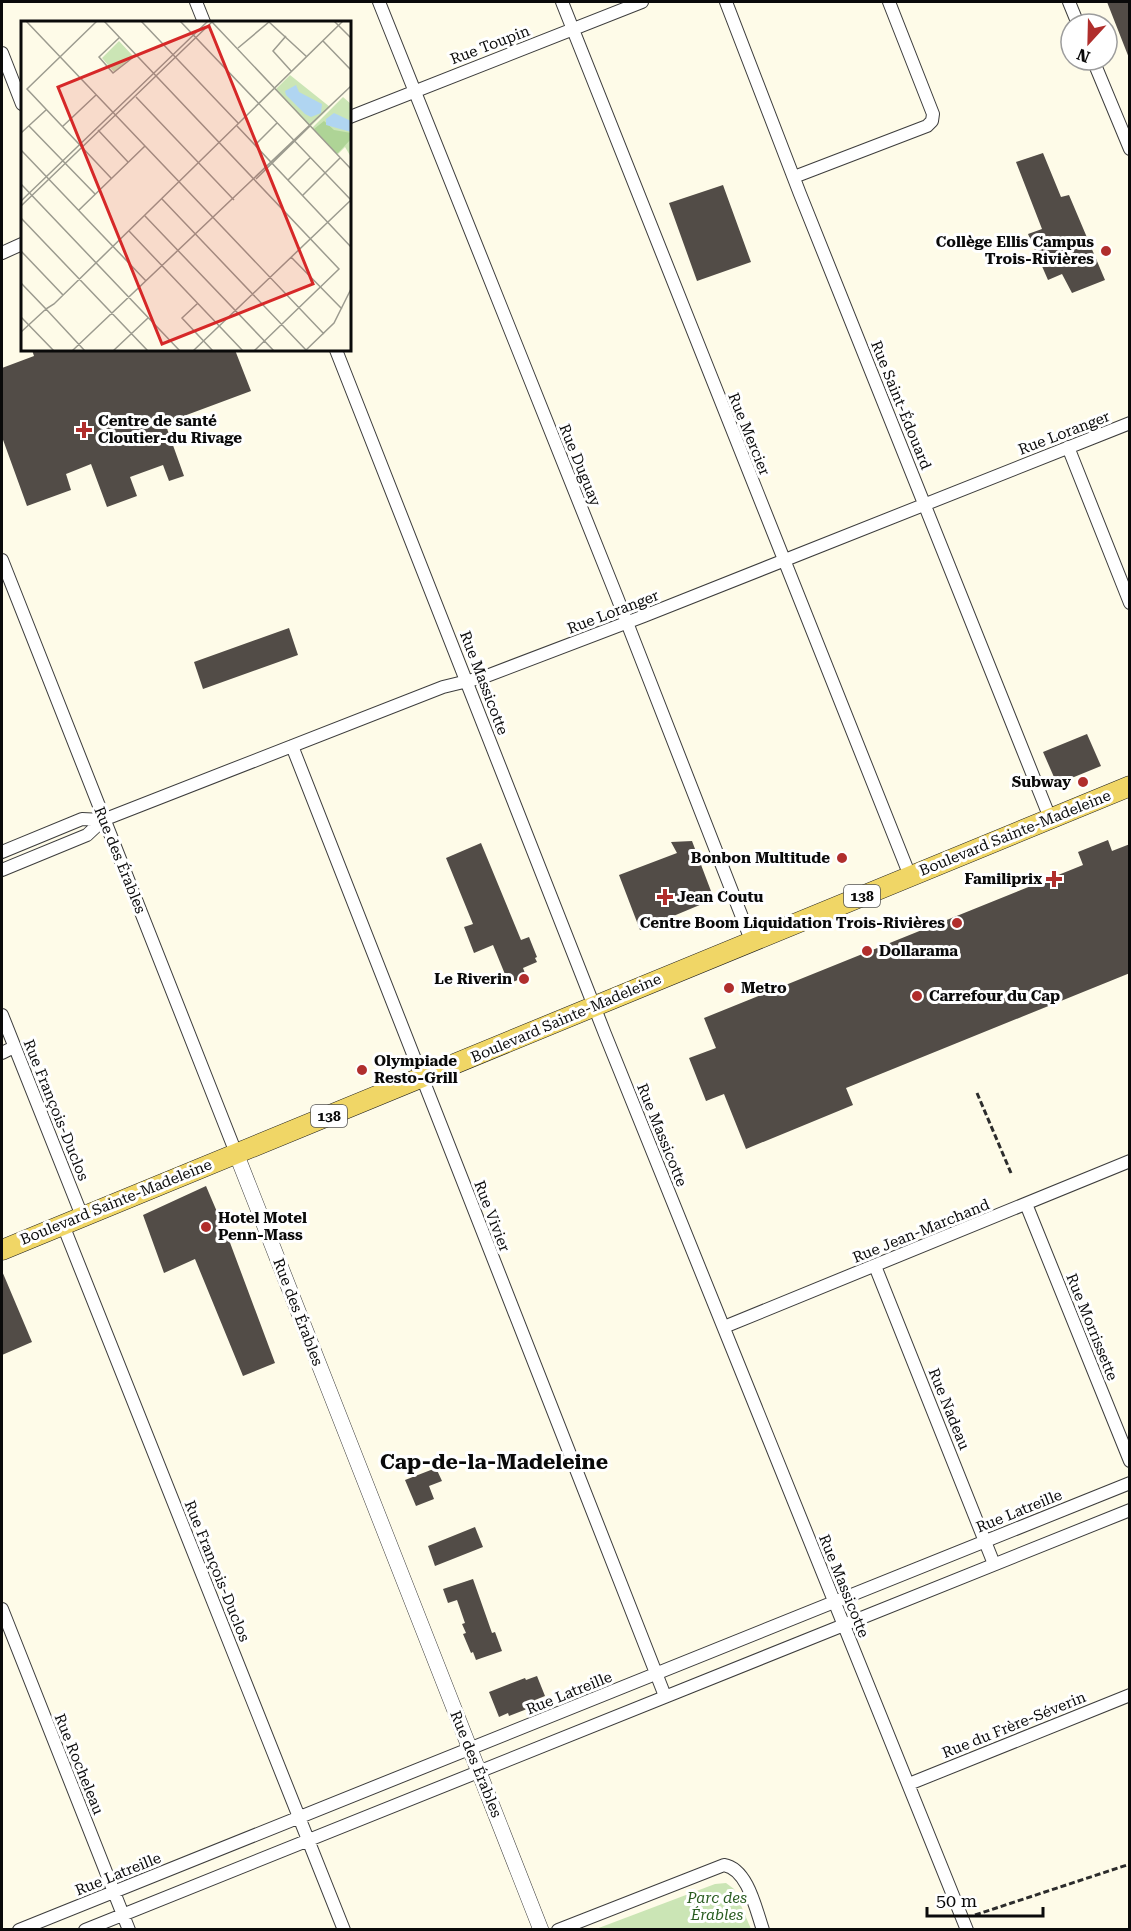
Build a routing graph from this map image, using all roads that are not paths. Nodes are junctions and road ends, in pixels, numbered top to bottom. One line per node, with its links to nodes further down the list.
1 (196, 2): 7 (street)
2 (379, 2): 11 (street, Rue Duguay)
3 (562, 2): 8 (street, Rue Mercier)
4 (642, 2): 8 (street, Rue Toupin)
5 (726, 2): 15 (street, Rue Saint-Édouard)
6 (889, 2): 15 (street)
7 (204, 21)
8 (573, 29): 11 (street, Rue Toupin); 23 (street, Rue Mercier)
9 (2, 53): 12 (street)
10 (1098, 72): 14 (street)
11 (415, 91): 13 (street, Rue Toupin); 25 (street, Rue Duguay)
12 (21, 101)
13 (351, 117)
14 (1130, 150)
15 (794, 177): 21 (street, Rue Saint-Édouard)
16 (21, 244): 17 (street)
17 (2, 253)
18 (336, 351): 26 (street, Rue Massicotte)
19 (1130, 423): 20 (street, Rue Loranger)
20 (1068, 447): 21 (street, Rue Loranger); 24 (street)
21 (925, 505): 23 (street, Rue Loranger); 29 (street, Rue Saint-Édouard)
22 (2, 560): 30 (street, Rue des Érables)
23 (783, 561): 25 (street, Rue Loranger); 33 (street, Rue Mercier)
24 (1130, 603)
25 (627, 623): 26 (street, Rue Loranger); 34 (street, Rue Duguay)
26 (467, 682): 27 (street, Rue Loranger); 35 (street, Rue Massicotte)
27 (292, 746): 30 (street, Rue Loranger); 39 (street, Rue Vivier)
28 (1130, 786): 29 (main road, Boulevard Sainte-Madeleine / 138)
29 (1050, 818): 33 (main road, Boulevard Sainte-Madeleine / 138)
30 (104, 820): 31 (street, Rue Loranger); 32 (street, Rue Loranger); 40 (street, Rue des Érables)
31 (2, 852)
32 (2, 870)
33 (910, 876): 34 (main road, Boulevard Sainte-Madeleine / 138)
34 (751, 940): 35 (main road, Boulevard Sainte-Madeleine / 138)
35 (594, 1005): 39 (main road, Boulevard Sainte-Madeleine / 138); 47 (street, Rue Massicotte)
36 (2, 1016): 37 (street, Rue François-Duclos)
37 (14, 1047): 38 (street); 43 (street, Rue François-Duclos)
38 (2, 1053)
39 (422, 1077): 40 (main road, Boulevard Sainte-Madeleine / 138); 56 (street, Rue Vivier)
40 (236, 1153): 43 (main road, Boulevard Sainte-Madeleine / 138); 59 (street, Rue des Érables)
41 (1130, 1161): 42 (street, Rue Jean-Marchand)
42 (1026, 1204): 46 (street, Rue Jean-Marchand); 48 (street, Rue Morrissette)
43 (82, 1216): 44 (main road, Boulevard Sainte-Madeleine / 138)
44 (63, 1225): 45 (main road, Boulevard Sainte-Madeleine / 138); 62 (street, Rue François-Duclos)
45 (2, 1250)
46 (875, 1266): 47 (street, Rue Jean-Marchand); 51 (street, Rue Nadeau)
47 (724, 1328): 53 (street, Rue Massicotte)
48 (1130, 1461)
49 (1130, 1483): 51 (street, Rue Latreille)
50 (1130, 1510): 52 (street)
51 (985, 1541): 52 (street, Rue Nadeau); 53 (street, Rue Latreille)
52 (994, 1564): 55 (street)
53 (835, 1602): 55 (street, Rue Massicotte); 56 (street, Rue Latreille)
54 (2, 1609): 64 (street, Rue Rocheleau)
55 (844, 1624): 58 (street); 61 (street, Rue Massicotte)
56 (656, 1674): 58 (street, Rue Vivier); 59 (street, Rue Latreille)
57 (1130, 1695): 61 (street, Rue du Frère-Séverin)
58 (665, 1696): 60 (street)
59 (470, 1748): 60 (street, Rue des Érables); 62 (street, Rue Latreille)
60 (479, 1771): 63 (street); 71 (street, Rue des Érables)
61 (909, 1784): 66 (street, Rue Massicotte)
62 (299, 1817): 63 (street, Rue François-Duclos); 64 (street, Rue Latreille)
63 (308, 1840): 65 (street); 70 (street, Rue François-Duclos)
64 (114, 1891): 65 (street, Rue Rocheleau); 67 (street, Rue Latreille)
65 (123, 1914): 68 (street); 69 (street, Rue Rocheleau)
66 (965, 1924)
67 (19, 1929)
68 (85, 1929)
69 (129, 1929)
70 (344, 1929)
71 (541, 1929)
72 (558, 1929): 73 (street)
73 (763, 1929)

